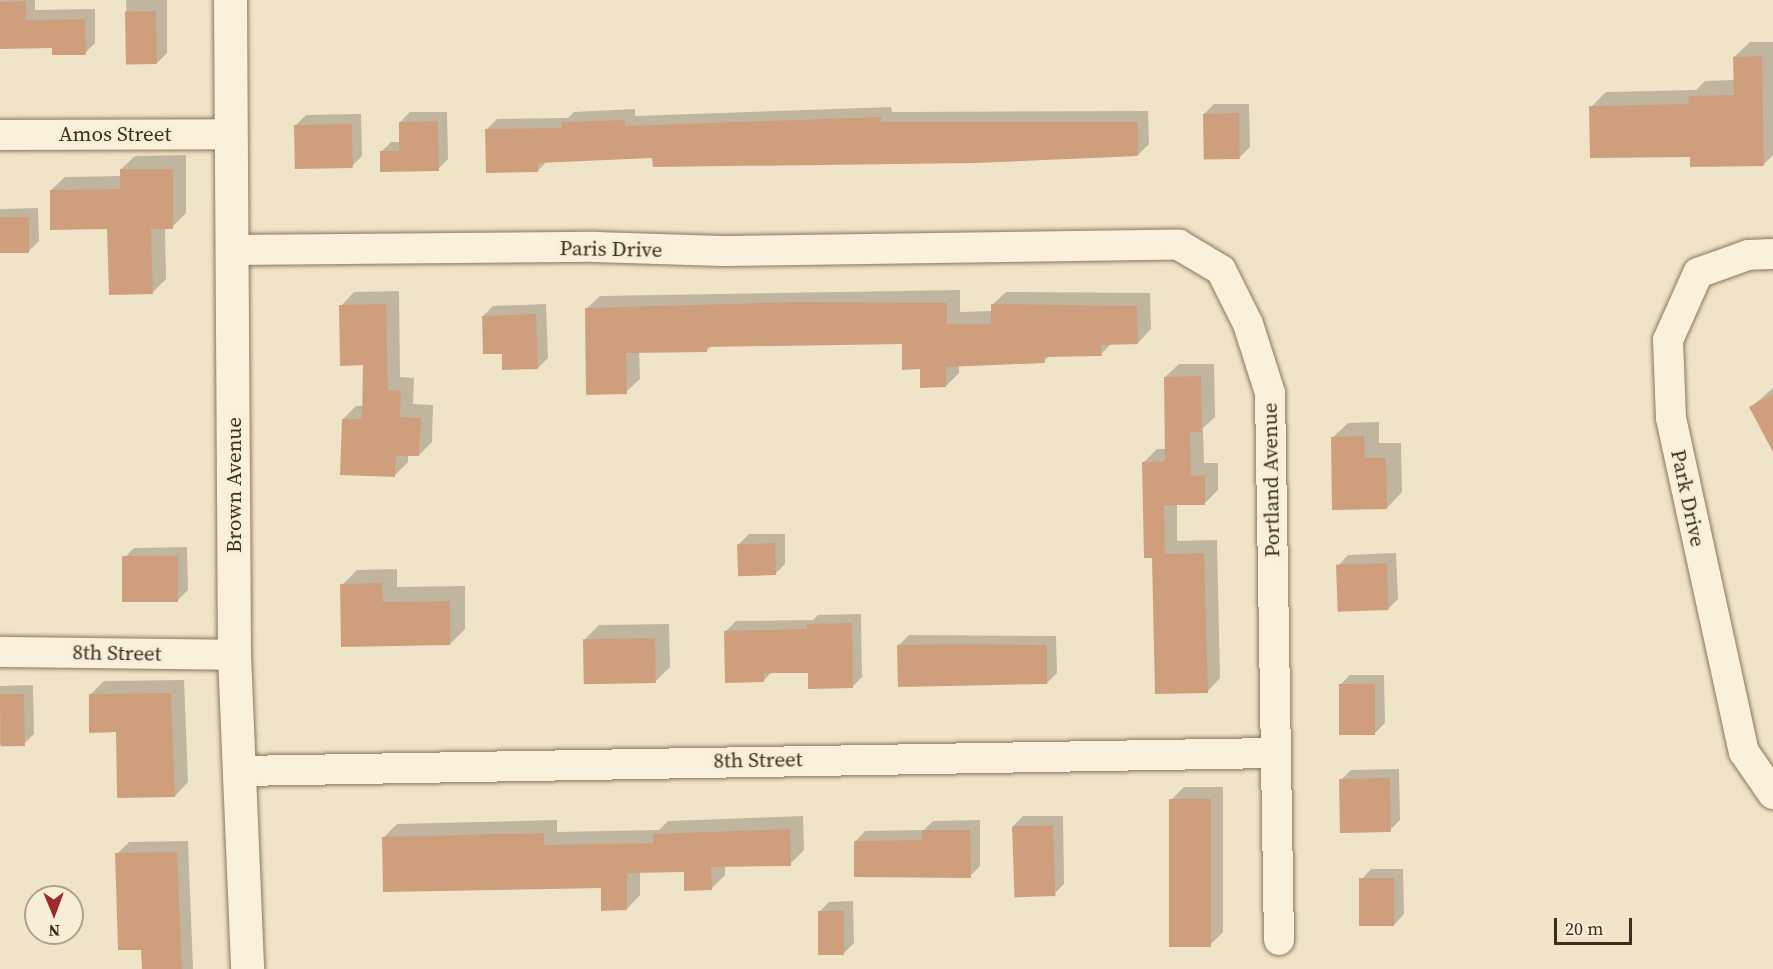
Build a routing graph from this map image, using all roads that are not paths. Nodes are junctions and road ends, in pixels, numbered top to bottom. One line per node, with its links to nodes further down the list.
1 (230, 0): 2 (street, Brown Avenue)
2 (230, 134): 3 (street, Amos Street); 5 (street, Brown Avenue)
3 (0, 135)
4 (989, 248): 5 (street, Paris Drive); 9 (street, Portland Avenue)
5 (233, 250): 8 (street, Brown Avenue)
6 (1773, 254): 11 (street, Park Drive)
7 (0, 652): 8 (street, 8th Street)
8 (234, 655): 10 (street, Brown Avenue)
9 (1276, 753): 10 (street, 8th Street); 12 (street, Portland Avenue)
10 (240, 771): 13 (street, Brown Avenue)
11 (1773, 794)
12 (1279, 940)
13 (247, 969)

